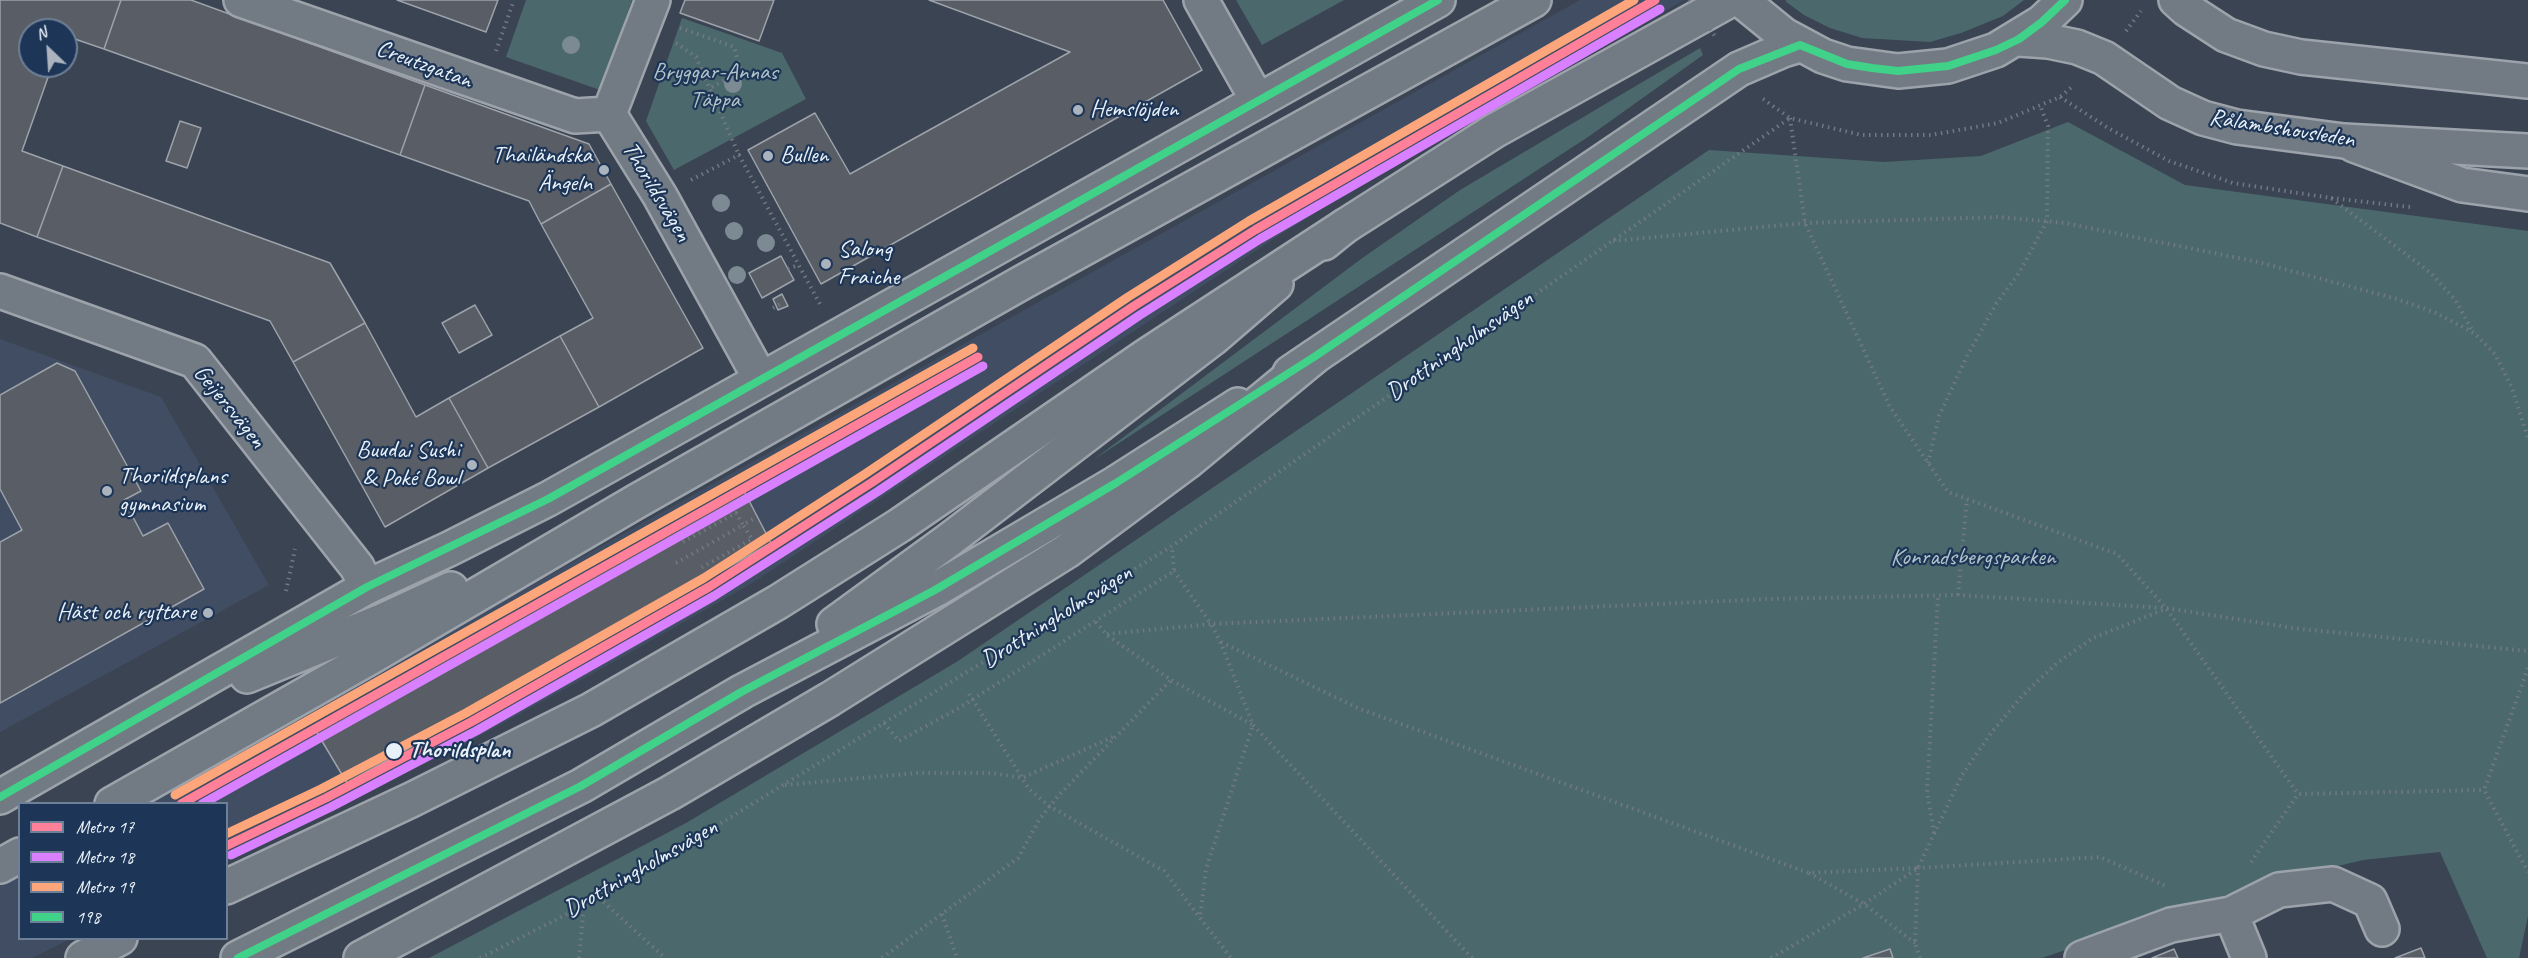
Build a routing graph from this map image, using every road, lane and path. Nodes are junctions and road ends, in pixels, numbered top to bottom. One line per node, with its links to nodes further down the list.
1 (241, 0): 16 (main road, Creutzgatan)
2 (514, 0): 16 (path)
3 (1201, 0): 18 (main road)
4 (1438, 0): 18 (main road)
5 (1534, 0): 43 (main road)
6 (1689, 0): 11 (path, bridge)
7 (2065, 0): 12 (main road)
8 (2176, 0): 15 (main road)
9 (1741, 4): 14 (main road); 29 (main road)
10 (649, 13): 17 (path); 20 (main road, Thorildsvägen)
11 (1715, 36)
12 (2019, 39): 14 (main road); 22 (main road, Rålambshovsleden)
13 (679, 44): 17 (path)
14 (1800, 45): 38 (main road)
15 (2528, 81)
16 (484, 86): 20 (main road, Creutzgatan)
17 (710, 88): 24 (path)
18 (1258, 101): 39 (main road)
19 (2040, 105): 21 (path); 27 (path); 37 (path)
20 (609, 114): 26 (main road, Thorildsvägen)
21 (1790, 118): 28 (path); 30 (path, Drottningholmsvägen)
22 (2344, 141): 23 (main road, Rålambshovsleden); 25 (main road)
23 (2528, 152)
24 (739, 155): 26 (path); 31 (path)
25 (2528, 194)
26 (660, 196): 39 (main road, Thorildsvägen)
27 (2048, 221): 28 (path); 37 (path); 41 (path)
28 (1806, 223): 30 (path); 41 (path)
29 (1345, 226): 63 (main road); 83 (main road)
30 (1612, 242): 47 (path, Drottningholmsvägen)
31 (798, 265): 32 (path); 36 (path)
32 (788, 269)
33 (0, 291): 52 (main road, Geijersvägen)
34 (780, 304): 35 (path)
35 (773, 308)
36 (824, 312)
37 (2474, 333): 40 (path)
38 (1314, 357): 63 (main road); 96 (main road)
39 (760, 378): 52 (main road)
40 (2528, 438)
41 (1928, 463): 42 (path)
42 (1967, 499): 54 (path); 55 (path)
43 (637, 501): 66 (main road); 75 (main road)
44 (753, 519): 45 (path)
45 (743, 525): 46 (path); 48 (path); 49 (path); 50 (path)
46 (683, 542)
47 (1172, 546): 51 (path); 67 (path, Drottningholmsvägen)
48 (691, 555)
49 (676, 563)
50 (699, 569)
51 (1174, 571): 56 (path); 57 (path)
52 (367, 587): 66 (main road)
53 (1938, 596): 54 (path); 57 (path); 77 (path)
54 (1958, 596): 55 (path)
55 (2166, 608): 60 (path); 73 (path); 77 (path)
56 (1096, 622): 58 (path); 65 (path)
57 (1211, 624): 58 (path); 59 (path)
58 (1107, 634): 62 (path)
59 (1220, 641): 68 (path); 82 (path)
60 (2528, 651)
61 (2528, 668): 72 (path)
62 (1171, 680): 68 (path); 69 (path)
63 (743, 691): 95 (main road)
64 (969, 694): 65 (path)
65 (973, 699): 67 (path); 70 (path)
66 (134, 722): 74 (main road)
67 (884, 723): 71 (path, Drottningholmsvägen)
68 (1253, 725): 90 (path); 103 (path)
69 (1117, 736): 70 (path); 76 (path)
70 (1022, 778): 71 (path); 76 (path)
71 (781, 786): 85 (path, Drottningholmsvägen)
72 (2484, 790): 73 (path); 81 (path)
73 (2298, 794): 89 (path)
74 (0, 796)
75 (116, 802)
76 (1049, 806): 88 (path); 90 (path)
77 (1934, 833): 80 (path)
78 (18, 856): 79 (main road)
79 (0, 866)
80 (1918, 868): 82 (path); 84 (path); 86 (path); 93 (path)
81 (2528, 872)
82 (1809, 873): 86 (path)
83 (228, 886)
84 (2176, 891)
85 (599, 898): 87 (path, Drottningholmsvägen); 99 (path)
86 (1864, 904): 93 (path); 104 (path)
87 (584, 905): 97 (path, Drottningholmsvägen); 98 (path)
88 (942, 914): 100 (path); 101 (path)
89 (2231, 914): 91 (main road); 106 (main road); 107 (main road)
90 (1200, 918): 102 (path)
91 (2382, 929)
92 (118, 940): 94 (main road)
93 (1915, 943): 105 (path)
94 (83, 958)
95 (238, 958)
96 (361, 958)
97 (480, 958)
98 (579, 958)
99 (664, 958)
100 (882, 958)
101 (957, 958)
102 (1231, 958)
103 (1472, 958)
104 (1771, 958)
105 (1920, 958)
106 (2082, 958)
107 (2248, 958)

